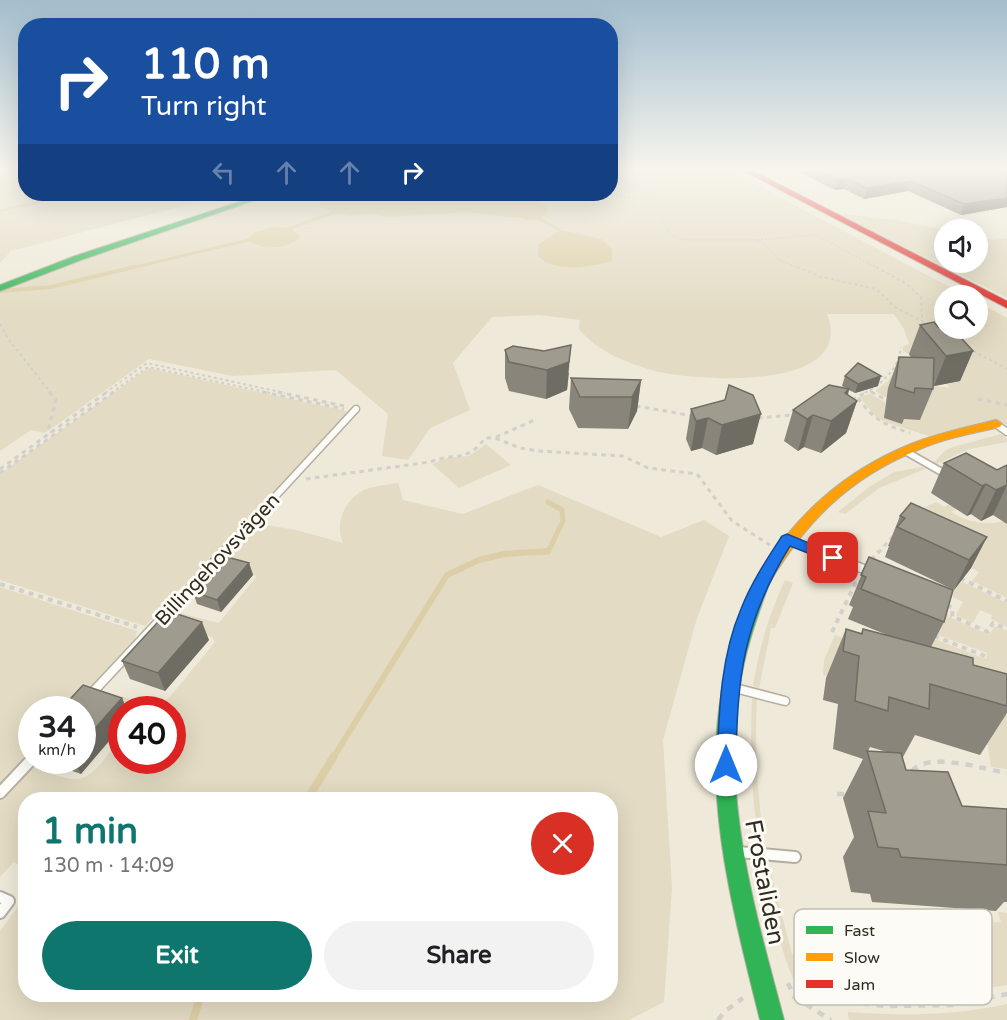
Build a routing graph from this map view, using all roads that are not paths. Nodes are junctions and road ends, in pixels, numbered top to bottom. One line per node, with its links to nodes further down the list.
1 (196, 219): 3 (street)
2 (839, 219): 4 (street)
3 (0, 288)
4 (1007, 305)
5 (355, 410): 12 (lane, Billingehovsvägen)
6 (1002, 428): 7 (street, Frostaliden)
7 (905, 451): 8 (lane); 9 (street, Frostaliden)
8 (948, 476)
9 (783, 544): 10 (lane); 11 (street, Frostaliden)
10 (881, 576)
11 (729, 686): 13 (lane); 16 (street, Frostaliden)
12 (90, 696)
13 (785, 701)
14 (18, 774): 15 (lane)
15 (0, 793)
16 (733, 851): 17 (lane); 20 (street, Frostaliden)
17 (795, 856)
18 (0, 897): 19 (lane)
19 (0, 914)
20 (772, 1020)

